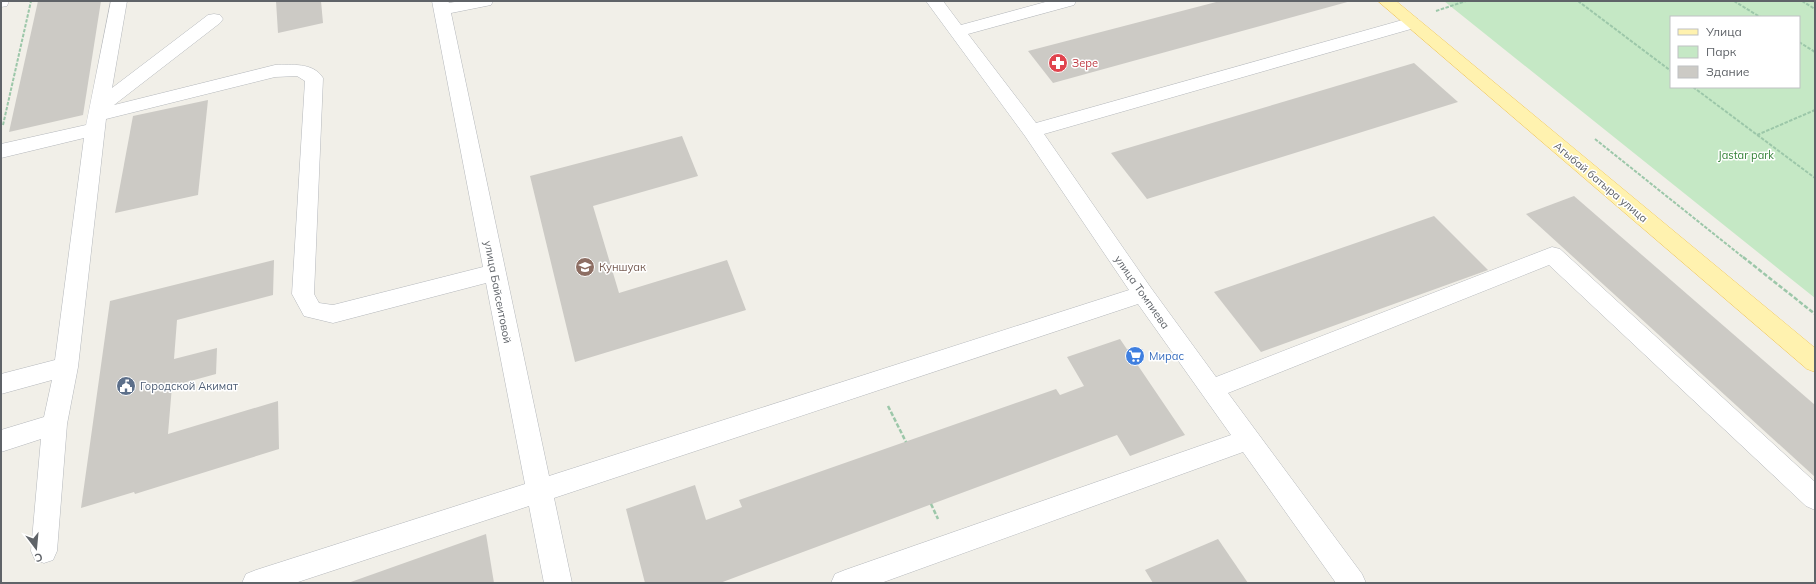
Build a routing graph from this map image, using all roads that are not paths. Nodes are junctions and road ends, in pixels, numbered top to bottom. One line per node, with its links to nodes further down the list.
1 (119, 1): 10 (street)
2 (485, 1): 6 (street)
3 (934, 1): 9 (street, улица Томпиева)
4 (1068, 1): 9 (street)
5 (1386, 1): 8 (main road, Агыбай батыра улица)
6 (441, 6): 13 (street, улица Байсеитовой)
7 (214, 19): 10 (street)
8 (1412, 23): 11 (street); 15 (main road, Агыбай батыра улица)
9 (958, 31): 11 (street, улица Томпиева)
10 (97, 117): 12 (street); 13 (street); 16 (street)
11 (1032, 131): 14 (street, улица Томпиева)
12 (1, 151)
13 (494, 272): 22 (street, улица Байсеитовой)
14 (1143, 294): 18 (street, улица Томпиева); 22 (street)
15 (1815, 362)
16 (66, 367): 17 (street); 19 (street)
17 (1, 384)
18 (1211, 389): 20 (street, улица Томпиева); 23 (street)
19 (55, 424): 21 (street); 24 (street)
20 (1248, 440): 27 (street); 28 (street, улица Томпиева)
21 (1, 441)
22 (539, 491): 25 (street); 26 (street, улица Байсеитовой)
23 (1815, 498)
24 (44, 551)
25 (256, 583)
26 (558, 583)
27 (846, 583)
28 (1352, 583)

